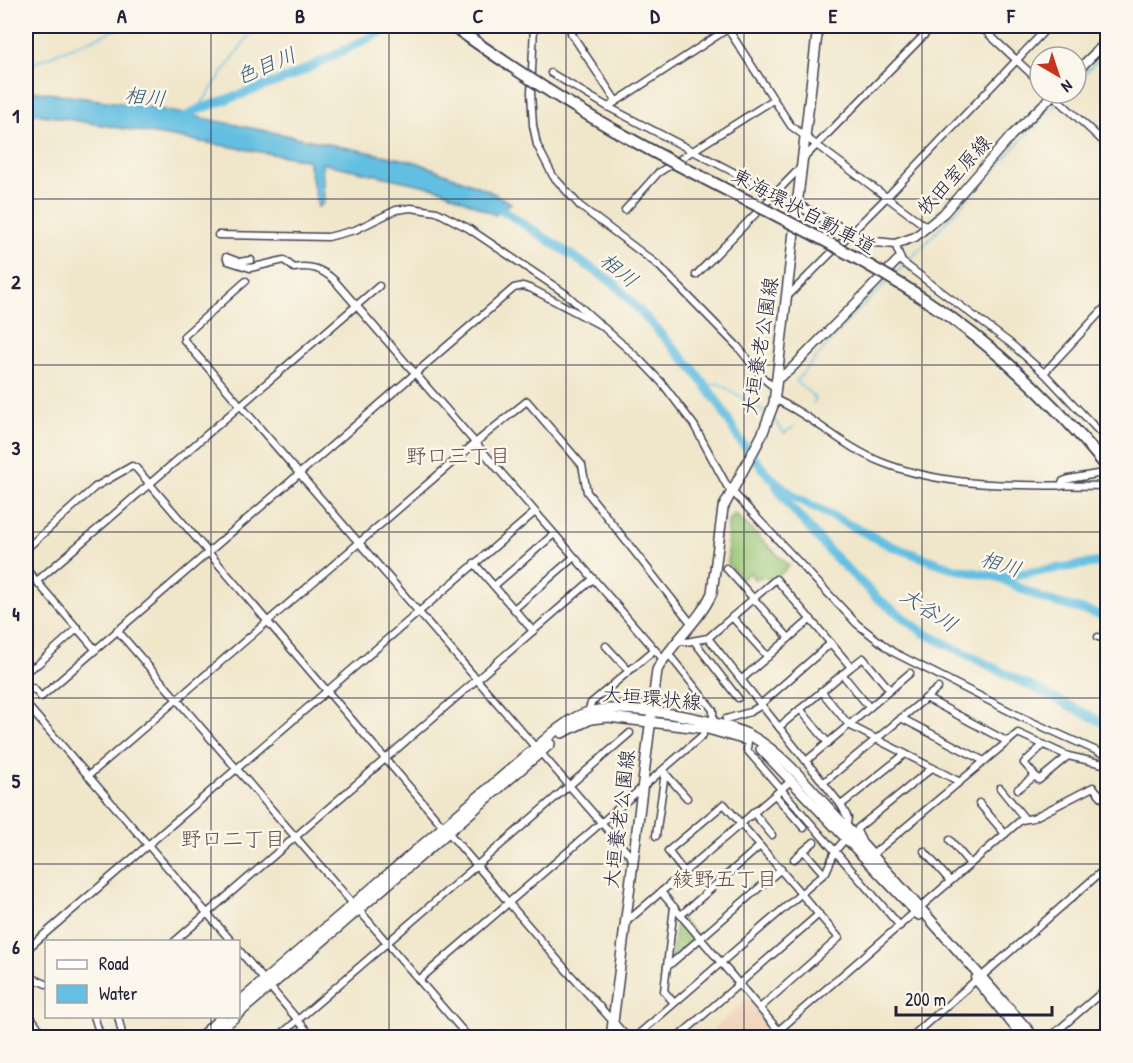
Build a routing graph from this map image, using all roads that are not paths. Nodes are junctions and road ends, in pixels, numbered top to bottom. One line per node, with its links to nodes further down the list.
1 (453, 26): 48 (highway, 東海環状自動車道, bridge)
2 (534, 26): 43 (street)
3 (578, 26): 15 (street)
4 (728, 26): 14 (street); 15 (street)
5 (818, 26): 19 (main road, 大垣養老公園線)
6 (933, 26): 20 (street)
7 (980, 26): 10 (street)
8 (1050, 26): 10 (street)
9 (1107, 40): 11 (main road)
10 (1017, 60): 12 (street); 25 (street)
11 (1088, 60)
12 (1028, 71)
13 (551, 73): 18 (street)
14 (773, 100): 19 (street); 22 (street)
15 (615, 101): 18 (street)
16 (1044, 105): 28 (main road, 牧田室原線)
17 (1063, 105): 21 (street)
18 (608, 107): 22 (street)
19 (805, 136): 20 (street); 23 (main road, 大垣養老公園線)
20 (819, 145): 23 (street); 25 (street)
21 (1107, 146)
22 (692, 152): 24 (street); 27 (street)
23 (802, 163): 24 (street); 26 (main road, 大垣養老公園線)
24 (773, 194): 26 (street); 34 (street)
25 (887, 197): 28 (street); 29 (street)
26 (797, 205): 29 (main road); 37 (main road, 大垣養老公園線)
27 (625, 210)
28 (928, 228): 31 (main road, 牧田室原線)
29 (851, 234): 31 (main road); 37 (street)
30 (218, 235): 40 (street)
31 (895, 244): 33 (street)
32 (251, 260): 39 (street)
33 (899, 262): 41 (street); 43 (main road)
34 (696, 275)
35 (246, 281): 45 (street)
36 (379, 286): 39 (street)
37 (786, 298): 43 (main road, 大垣養老公園線)
38 (1107, 304): 41 (street)
39 (357, 305): 42 (street); 45 (street)
40 (602, 325): 42 (street); 53 (street)
41 (1044, 373): 46 (street)
42 (415, 374): 47 (street); 49 (street)
43 (776, 384): 44 (main road, 大垣養老公園線)
44 (774, 401): 51 (street); 53 (main road, 大垣養老公園線)
45 (241, 406): 49 (street); 50 (street)
46 (1107, 441)
47 (475, 443): 54 (street); 56 (street); 72 (street)
48 (1107, 470): 51 (street)
49 (299, 474): 56 (street); 58 (street)
50 (150, 484): 57 (street); 58 (street); 64 (street)
51 (1061, 486): 52 (street)
52 (1107, 486)
53 (732, 489): 72 (main road, 大垣養老公園線); 124 (street)
54 (535, 512): 55 (street); 60 (street)
55 (554, 534): 59 (street); 65 (street)
56 (359, 542): 68 (street); 71 (street)
57 (26, 549)
58 (209, 552): 71 (street); 74 (street)
59 (574, 557): 63 (street); 67 (street)
60 (474, 563): 65 (street); 68 (street)
61 (726, 568): 66 (street)
62 (26, 569): 64 (street)
63 (593, 579): 75 (street); 85 (street)
64 (37, 581): 73 (street)
65 (494, 586): 67 (street)
66 (753, 598): 69 (street); 70 (street); 77 (street)
67 (514, 609): 75 (street)
68 (419, 611): 94 (street); 96 (street)
69 (732, 617): 76 (street); 87 (street)
70 (811, 619): 77 (street); 82 (street)
71 (268, 621): 96 (street); 102 (street)
72 (691, 623): 79 (main road, 大垣養老公園線)
73 (78, 628): 84 (street); 89 (street)
74 (117, 630): 84 (street); 102 (street)
75 (533, 632): 94 (street)
76 (708, 638): 81 (street); 93 (street)
77 (789, 638): 87 (street)
78 (1098, 638): 80 (street)
79 (677, 639): 81 (street); 86 (main road, 大垣養老公園線)
80 (1107, 640)
81 (694, 641): 100 (street)
82 (831, 643): 88 (street); 103 (street)
83 (606, 646): 90 (street)
84 (95, 649): 99 (street)
85 (654, 650): 86 (street); 90 (street)
86 (665, 655): 108 (main road, 大垣養老公園線); 111 (street)
87 (768, 657): 93 (street)
88 (851, 667): 92 (street); 97 (street)
89 (26, 671)
90 (629, 671): 107 (street)
91 (910, 673): 97 (street)
92 (842, 674): 98 (street); 105 (street)
93 (742, 679): 103 (street)
94 (477, 680): 121 (street); 125 (street)
95 (938, 688): 101 (street)
96 (328, 690): 125 (street); 129 (street)
97 (890, 690): 105 (street)
98 (821, 692): 106 (street); 112 (street)
99 (26, 694)
100 (738, 698)
101 (926, 698): 109 (street); 118 (street)
102 (177, 699): 129 (street); 132 (street)
103 (761, 705): 110 (street); 113 (street)
104 (26, 706): 132 (street)
105 (869, 707): 112 (street)
106 (800, 709): 113 (street); 119 (street)
107 (588, 712): 108 (main road, 大垣環状線); 121 (main road, 大垣環状線)
108 (650, 717): 111 (main road, 大垣環状線); 117 (main road, 大垣環状線); 121 (main road, 大垣環状線); 139 (main road, 大垣養老公園線)
109 (901, 718): 116 (street); 127 (street)
110 (726, 719)
111 (712, 722): 153 (main road, 大垣環状線)
112 (849, 724): 116 (street); 119 (street)
113 (779, 727): 126 (street)
114 (630, 733): 137 (street)
115 (703, 735): 131 (street)
116 (877, 739): 122 (street); 136 (street)
117 (748, 741): 134 (main road, 大垣環状線); 140 (street)
118 (1008, 741): 120 (street); 127 (street)
119 (828, 743): 126 (street)
120 (1043, 745): 123 (street); 133 (street)
121 (538, 750): 137 (street); 151 (main road, 大垣環状線)
122 (905, 754): 130 (street); 146 (street)
123 (1068, 756): 128 (street); 133 (street)
124 (1107, 756)
125 (386, 758): 151 (street); 156 (street)
126 (806, 761): 136 (street)
127 (984, 761): 135 (street)
128 (1107, 765)
129 (236, 768): 156 (street); 160 (street)
130 (932, 768): 135 (street); 161 (street)
131 (664, 771): 139 (street); 143 (street); 157 (street)
132 (88, 776): 160 (street)
133 (1035, 776): 141 (street)
134 (792, 780): 140 (street); 153 (main road, 大垣環状線)
135 (960, 782): 166 (street)
136 (823, 783): 146 (street)
137 (569, 786): 149 (street); 169 (street)
138 (1000, 788): 148 (street)
139 (641, 789): 149 (street); 167 (main road, 大垣養老公園線)
140 (781, 789): 142 (street); 164 (street)
141 (1018, 789)
142 (774, 795): 147 (street); 152 (street)
143 (687, 798)
144 (980, 803): 154 (street)
145 (1107, 804): 148 (street)
146 (841, 805): 153 (street)
147 (753, 812): 150 (street); 155 (street)
148 (1024, 819): 154 (street)
149 (600, 823): 167 (street); 178 (street)
150 (740, 823): 162 (street); 173 (street); 173 (street)
151 (447, 828): 169 (street); 179 (main road, 大垣環状線)
152 (804, 828)
153 (848, 833): 161 (main road, 大垣環状線); 164 (street); 181 (main road, 大垣環状線)
154 (1005, 834): 170 (street)
155 (772, 835)
156 (296, 837): 179 (street); 182 (street)
157 (656, 837)
158 (950, 840): 170 (street)
159 (814, 843): 163 (street)
160 (148, 845): 182 (street); 191 (street)
161 (862, 845): 166 (main road, 大垣環状線)
162 (760, 846): 172 (street); 184 (street)
163 (804, 851): 168 (street); 174 (street)
164 (835, 851): 174 (street); 186 (street)
165 (924, 851): 175 (street)
166 (872, 855): 181 (main road, 大垣環状線)
167 (633, 859): 185 (main road, 大垣養老公園線)
168 (794, 859)
169 (478, 864): 178 (street); 190 (street)
170 (970, 864): 175 (street)
171 (1107, 866): 196 (street)
172 (781, 869): 177 (street); 187 (street)
173 (684, 872): 176 (street)
174 (824, 874): 177 (street)
175 (950, 881): 181 (street)
176 (661, 892): 180 (street); 185 (street)
177 (801, 893): 183 (street); 193 (street)
178 (509, 902): 197 (street); 210 (street)
179 (356, 907): 190 (street); 198 (main road, 大垣環状線)
180 (674, 907): 184 (street); 194 (street)
181 (918, 910): 186 (street); 196 (main road, 大垣環状線)
182 (206, 914): 188 (street); 189 (street)
183 (819, 914): 200 (street); 204 (street)
184 (681, 915): 187 (street)
185 (625, 923): 210 (main road, 大垣養老公園線)
186 (900, 926): 212 (street)
187 (701, 938): 193 (street); 194 (street)
188 (176, 940)
189 (230, 940)
190 (387, 943): 197 (street); 209 (street)
191 (26, 950)
192 (240, 951): 198 (street)
193 (722, 962): 200 (street); 203 (street)
194 (667, 967): 203 (street)
195 (26, 975): 199 (street)
196 (979, 978): 229 (street); 230 (main road, 大垣環状線); 231 (main road, 大垣環状線)
197 (419, 980): 224 (street)
198 (268, 983): 202 (main road, 大垣環状線); 206 (main road, 大垣環状線); 209 (street)
199 (45, 984)
200 (740, 984): 204 (street); 227 (street)
201 (1107, 987): 232 (street)
202 (240, 1002)
203 (674, 1003): 226 (street)
204 (761, 1007): 212 (street)
205 (26, 1010): 216 (street)
206 (240, 1012)
207 (94, 1018): 217 (street)
208 (118, 1018): 218 (street)
209 (298, 1020): 222 (street); 223 (street)
210 (612, 1020): 214 (street); 225 (main road, 大垣養老公園線)
211 (225, 1021): 219 (main road, 大垣環状線); 220 (main road, 大垣環状線); 221 (street)
212 (779, 1030): 228 (street)
213 (26, 1034): 215 (street)
214 (627, 1036): 225 (street)
215 (29, 1038)
216 (46, 1038)
217 (101, 1038)
218 (123, 1038)
219 (199, 1038)
220 (210, 1038)
221 (221, 1038)
222 (277, 1038)
223 (313, 1038)
224 (469, 1038)
225 (612, 1038)
226 (634, 1038)
227 (677, 1038)
228 (785, 1038)
229 (910, 1038)
230 (1024, 1038)
231 (1035, 1038)
232 (1050, 1038)

